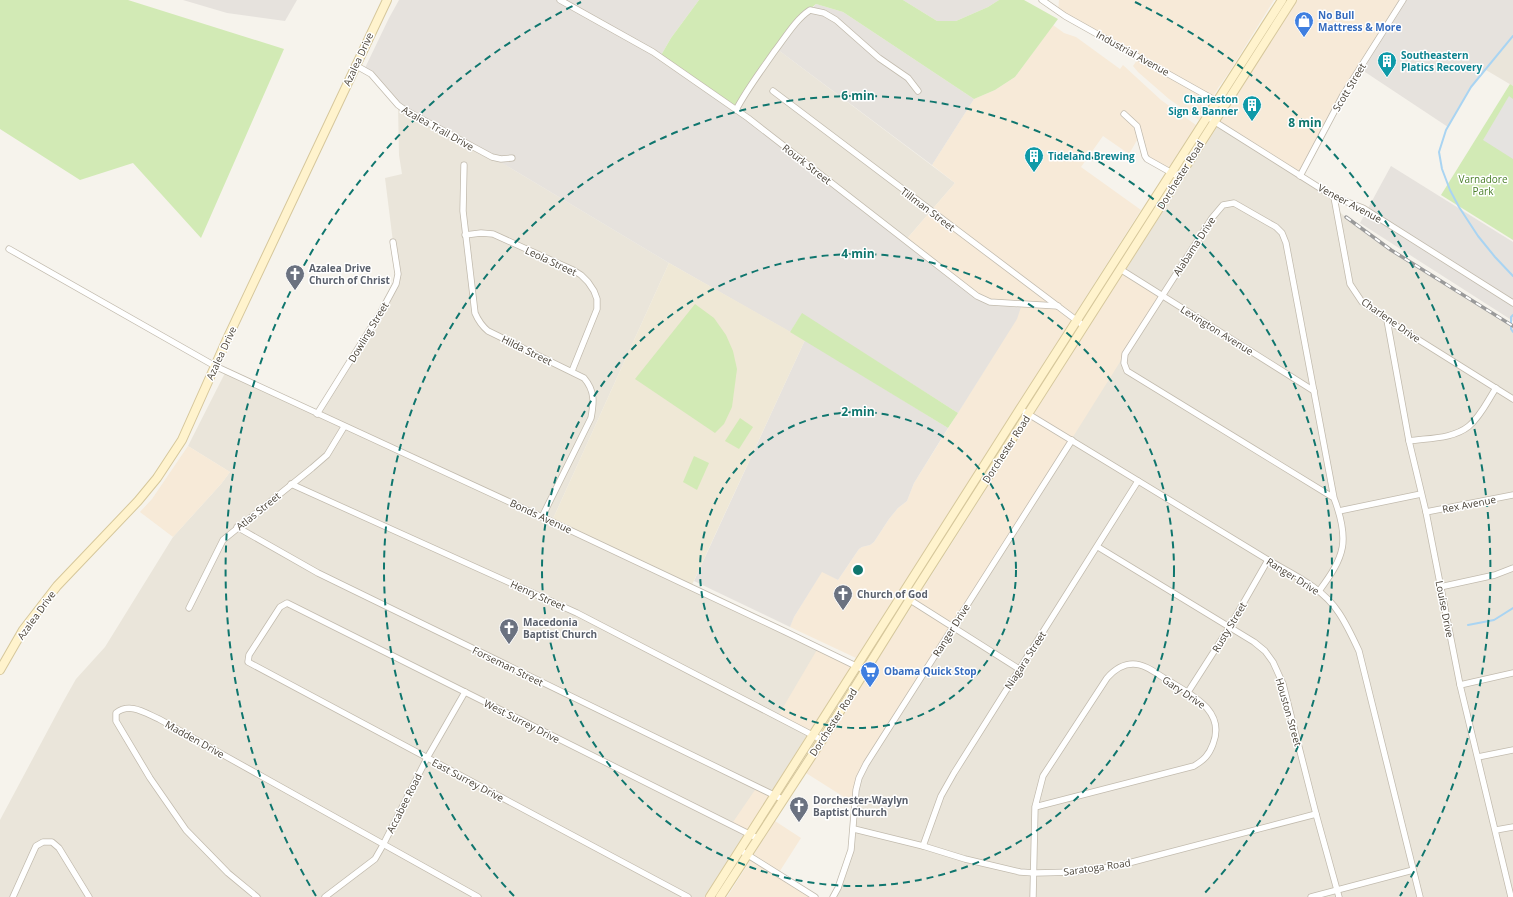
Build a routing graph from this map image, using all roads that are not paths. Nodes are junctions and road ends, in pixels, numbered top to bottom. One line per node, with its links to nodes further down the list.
1 (387, 0): 7 (main road, Azalea Drive)
2 (560, 0): 12 (street, Rourk Street)
3 (1042, 0): 10 (street, Industrial Avenue)
4 (1282, 0): 10 (main road, Dorchester Road)
5 (1292, 0): 11 (main road, Dorchester Road)
6 (1403, 0): 18 (street, Scott Street)
7 (355, 65): 15 (street, Azalea Trail Drive); 30 (main road, Azalea Drive)
8 (773, 91): 26 (street, Tillman Street)
9 (918, 91): 12 (street)
10 (1217, 101): 11 (street, Industrial Avenue); 14 (main road, Dorchester Road)
11 (1224, 105): 14 (main road, Dorchester Road)
12 (736, 110): 26 (street, Rourk Street)
13 (1124, 114): 17 (street)
14 (1210, 119): 17 (main road, Dorchester Road); 18 (street, Veneer Avenue)
15 (512, 158)
16 (464, 165): 20 (street, Hilda Street)
17 (1175, 175): 23 (main road, Dorchester Road); 27 (main road, Dorchester Road)
18 (1300, 176): 19 (street, Veneer Avenue)
19 (1334, 197): 25 (street, Veneer Avenue); 28 (street, Charlene Drive)
20 (466, 235): 31 (street, Hilda Street); 31 (street, Leola Street)
21 (393, 242): 36 (street, Dowling Street)
22 (9, 249): 30 (street, Bonds Avenue)
23 (1120, 270): 24 (street, Lexington Avenue); 29 (main road, Dorchester Road)
24 (1162, 295): 33 (street, Lexington Avenue); 33 (street, Alabama Drive); 45 (street, Alabama Drive)
25 (1513, 303)
26 (1058, 306): 27 (street, Tillman Street)
27 (1076, 320): 29 (street, Tillman Street); 35 (main road, Dorchester Road)
28 (1387, 320): 32 (street, Charlene Drive); 40 (street, Louise Drive)
29 (1084, 326): 37 (main road, Dorchester Road)
30 (215, 366): 36 (street, Bonds Avenue); 63 (main road, Azalea Drive)
31 (572, 371): 48 (street, Hilda Street)
32 (1496, 388): 34 (street, Charlene Drive); 40 (street)
33 (1314, 391): 45 (street, Alabama Drive)
34 (1513, 398)
35 (1020, 409): 37 (street, Ranger Drive); 55 (main road, Dorchester Road)
36 (317, 414): 38 (street, Bonds Avenue)
37 (1029, 414): 39 (street, Ranger Drive); 56 (main road, Dorchester Road)
38 (344, 427): 42 (street, Atlas Street); 48 (street, Bonds Avenue)
39 (1072, 440): 41 (street, Ranger Drive); 58 (street, Ranger Drive)
40 (1410, 441): 43 (street, Louise Drive)
41 (1138, 481): 50 (street, Niagara Street); 51 (street, Ranger Drive)
42 (291, 484): 49 (street, Atlas Street); 69 (street, Henry Street)
43 (1421, 494): 46 (street); 47 (street, Louise Drive)
44 (1513, 496): 47 (street, Rex Avenue)
45 (1334, 498): 46 (street, Alabama Drive)
46 (1339, 511): 54 (street, Alabama Drive)
47 (1426, 512): 53 (street, Louise Drive)
48 (542, 517): 61 (street, Bonds Avenue)
49 (238, 527): 57 (street, Atlas Street); 74 (street, Forseman Street)
50 (1098, 547): 59 (street, Houston Street); 62 (street, Niagara Street)
51 (1268, 560): 54 (street, Ranger Drive); 59 (street, Rusty Street)
52 (1513, 568): 53 (street)
53 (1440, 587): 66 (street, Louise Drive)
54 (1319, 591): 86 (street, Ranger Drive)
55 (902, 594): 56 (street); 61 (main road, Dorchester Road)
56 (910, 599): 58 (street); 64 (main road, Dorchester Road)
57 (189, 608)
58 (953, 627): 62 (street); 79 (street, Ranger Drive)
59 (1230, 628): 68 (street, Rusty Street); 77 (street, Houston Street)
60 (248, 662): 67 (street, West Surrey Drive); 73 (street, East Surrey Drive)
61 (856, 666): 64 (street, Bonds Avenue); 69 (main road, Dorchester Road)
62 (1019, 669): 83 (street, Niagara Street)
63 (0, 670)
64 (865, 672): 70 (main road, Dorchester Road)
65 (1513, 673): 66 (street)
66 (1460, 685): 72 (street, Louise Drive)
67 (465, 692): 73 (street, Accabee Road); 81 (street, West Surrey Drive)
68 (1188, 692): 76 (street, Gary Drive); 76 (street, Gary Drive)
69 (813, 734): 70 (street, Henry Street); 74 (main road, Dorchester Road)
70 (822, 740): 75 (main road, Dorchester Road)
71 (1513, 750): 72 (street)
72 (1478, 757): 80 (street, Louise Drive)
73 (427, 758): 82 (street, Accabee Road); 94 (street, East Surrey Drive)
74 (774, 796): 75 (street, Forseman Street); 81 (main road, Dorchester Road)
75 (782, 800): 81 (main road, Dorchester Road)
76 (1035, 806): 87 (street, Gary Drive)
77 (1316, 814): 87 (street, Saratoga Road); 88 (street, Houston Street)
78 (1513, 826): 80 (street)
79 (854, 829): 83 (street, Saratoga Road); 98 (street, Ranger Drive)
80 (1496, 830): 103 (street, Louise Drive)
81 (753, 836): 84 (main road, Dorchester Road); 85 (main road, Dorchester Road)
82 (383, 845): 91 (street, Madden Drive); 92 (street, Accabee Road); 93 (street, Madden Drive)
83 (923, 846): 87 (street, Saratoga Road)
84 (740, 850): 85 (street); 95 (main road, Dorchester Road)
85 (747, 855): 96 (main road, Dorchester Road); 97 (street)
86 (1413, 870): 88 (street); 102 (street, Ranger Drive)
87 (1035, 873): 99 (street, Gary Drive)
88 (1338, 890): 100 (street); 101 (street, Houston Street)
89 (13, 897): 90 (street)
90 (89, 897)
91 (257, 897)
92 (325, 897)
93 (478, 897)
94 (688, 897)
95 (710, 897)
96 (720, 897)
97 (815, 897)
98 (833, 897)
99 (1033, 897)
100 (1311, 897)
101 (1339, 897)
102 (1420, 897)
103 (1511, 897)

